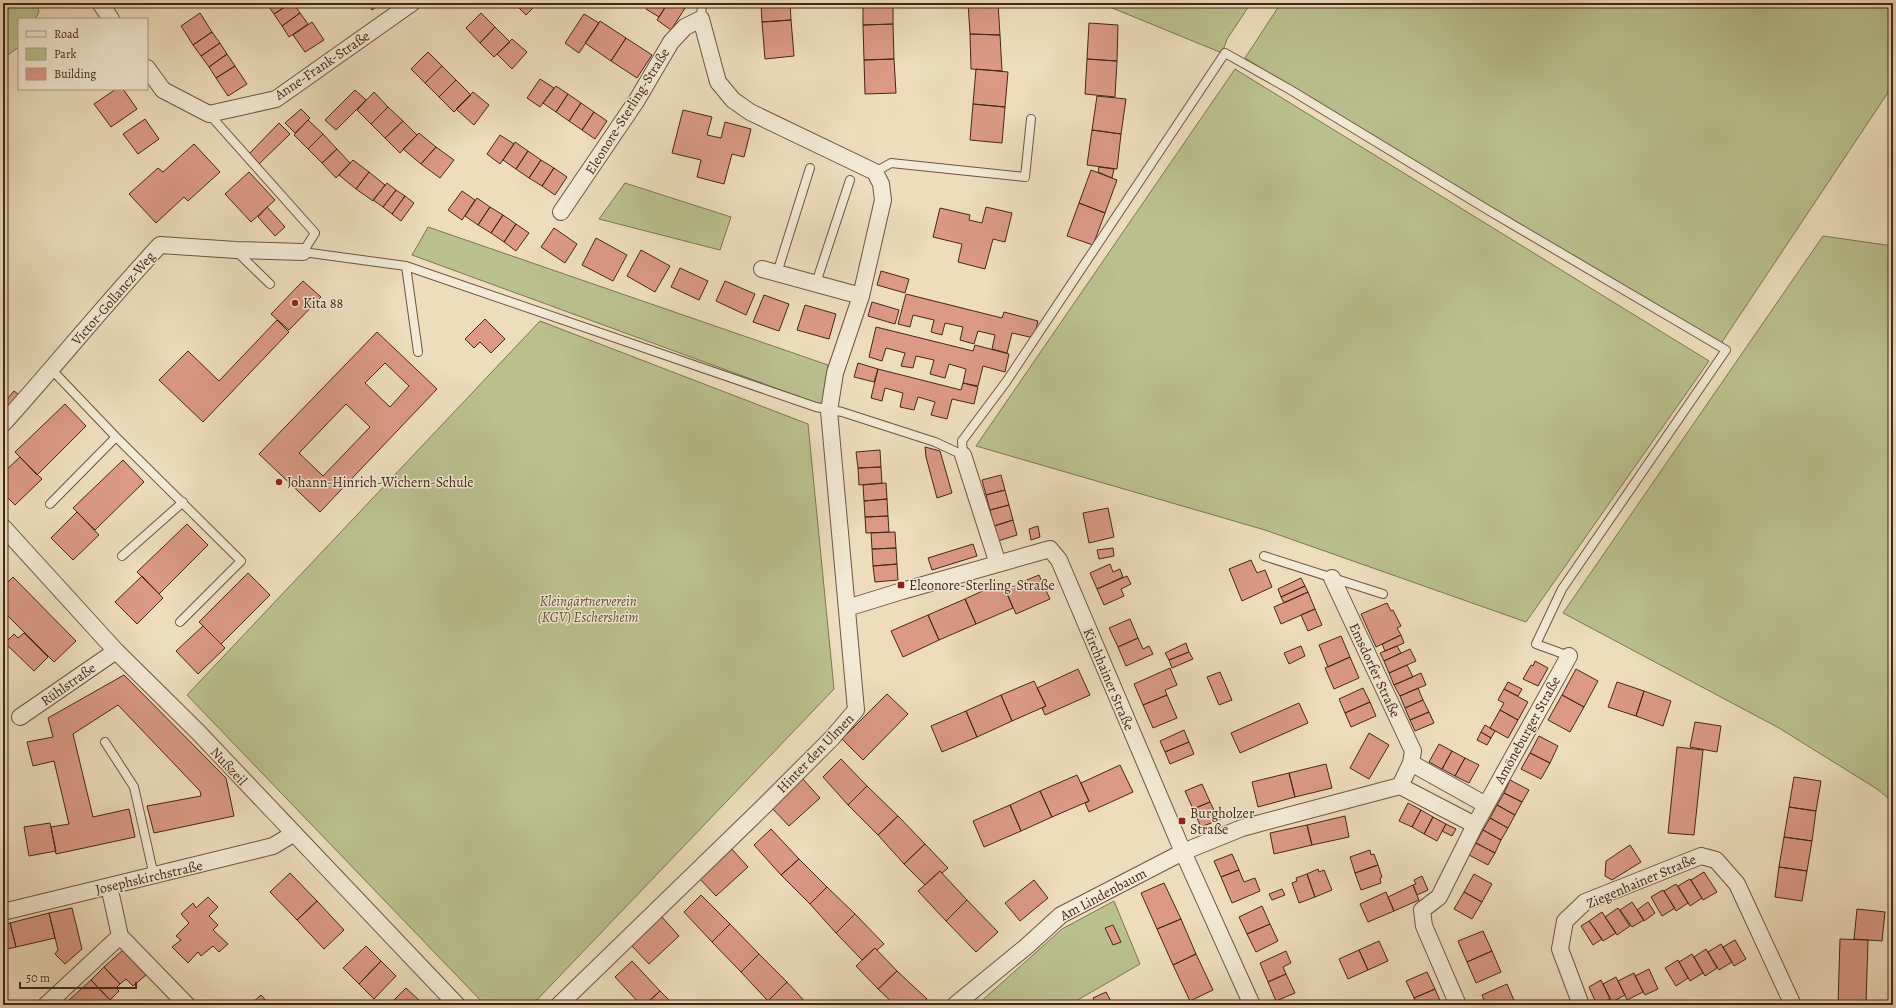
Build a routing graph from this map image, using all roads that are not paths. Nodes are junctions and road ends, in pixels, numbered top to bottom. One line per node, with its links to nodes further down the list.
1 (100, 3): 4 (street)
2 (412, 3): 7 (street, Anne-Frank-Straße)
3 (702, 3): 5 (lane)
4 (109, 18)
5 (701, 19): 10 (street); 12 (street, Eleonore-Sterling-Straße)
6 (148, 69): 7 (street)
7 (209, 114): 14 (lane)
8 (1031, 119): 10 (lane)
9 (810, 168): 16 (lane)
10 (875, 172): 19 (street)
11 (850, 180): 17 (lane)
12 (561, 212)
13 (236, 250): 14 (street, Victor-Gollancz-Weg); 18 (lane); 21 (street, Victor-Gollancz-Weg)
14 (303, 252): 15 (lane)
15 (406, 266): 20 (lane); 22 (lane)
16 (770, 271): 17 (street)
17 (816, 283): 19 (street)
18 (270, 284)
19 (861, 296): 22 (street)
20 (418, 352)
21 (52, 370): 23 (street, Victor-Gollancz-Weg); 24 (lane)
22 (829, 411): 25 (lane); 34 (street, Hinter den Ulmen)
23 (3, 424)
24 (116, 436): 26 (lane); 27 (lane)
25 (963, 455): 31 (street); 37 (lane)
26 (183, 502): 29 (lane); 35 (lane)
27 (50, 504)
28 (3, 527): 36 (street, Nußzeil)
29 (122, 556)
30 (1264, 556): 32 (lane)
31 (998, 564): 34 (street, Kirchhainer Straße); 45 (street, Kirchhainer Straße)
32 (1332, 578): 33 (lane); 40 (street, Emsdorfer Straße)
33 (1383, 594)
34 (847, 608): 53 (street, Hinter den Ulmen)
35 (180, 622)
36 (116, 651): 38 (street, Rühlstraße); 44 (street, Nußzeil)
37 (1568, 656): 42 (street, Amöneburger Straße)
38 (20, 717)
39 (105, 742): 46 (lane)
40 (1411, 763): 41 (street); 42 (street)
41 (1400, 786): 43 (street); 45 (street)
42 (1486, 805): 43 (street, Amöneburger Straße)
43 (1475, 825): 56 (street)
44 (293, 834): 46 (street, Josephskirchstraße); 52 (street, Nußzeil)
45 (1183, 852): 54 (street, Am Lindenbaum); 55 (street, Kirchhainer Straße)
46 (154, 876): 47 (street, Josephskirchstraße)
47 (109, 886): 48 (street, Josephskirchstraße); 49 (street)
48 (3, 912)
49 (120, 936): 50 (street); 51 (street)
50 (46, 1005)
51 (187, 1005)
52 (456, 1005)
53 (559, 1005)
54 (955, 1005)
55 (1252, 1005)
56 (1458, 1005)
57 (1581, 1005): 58 (street, Ziegenhainer Straße)
58 (1793, 1005)

